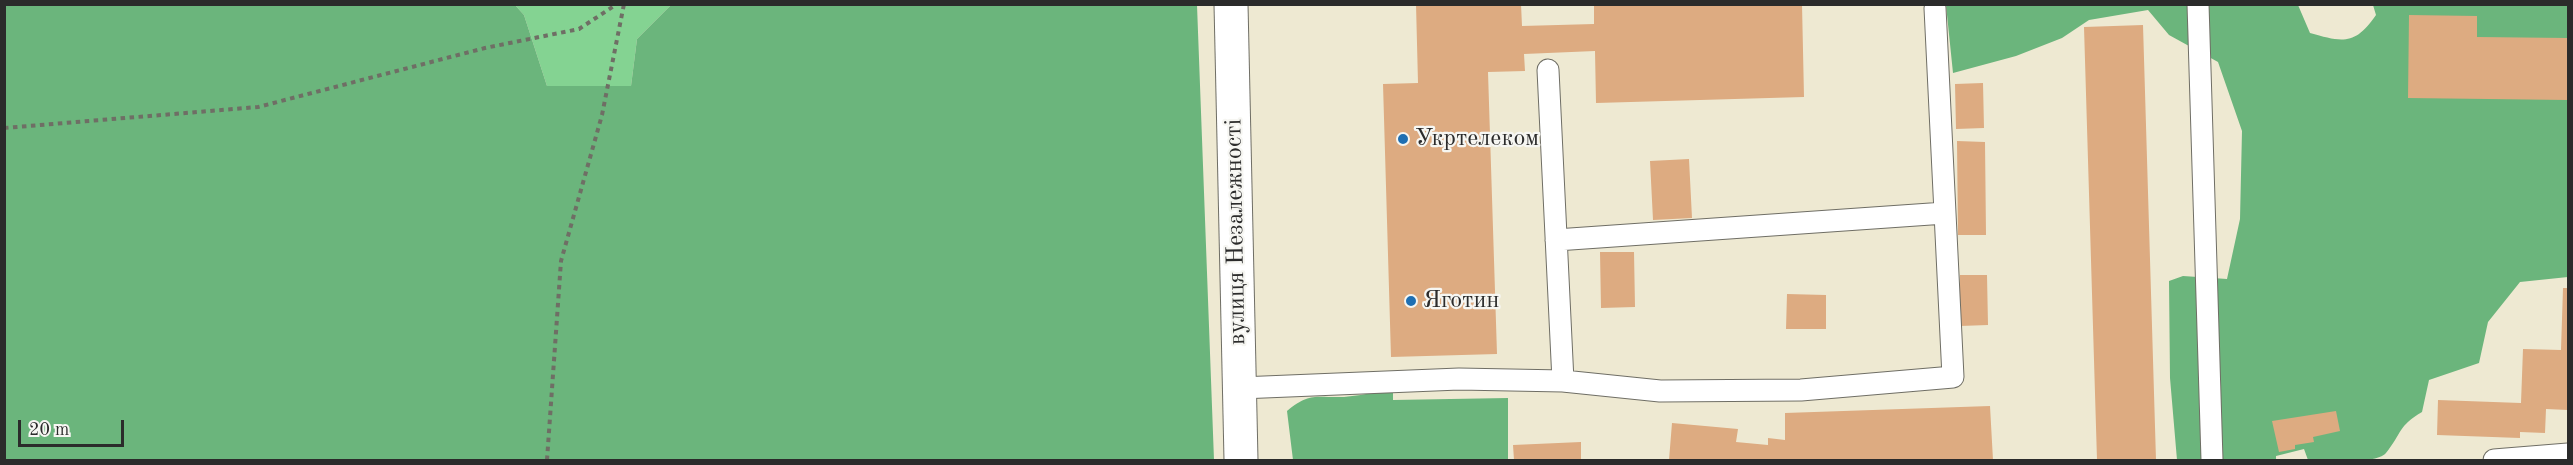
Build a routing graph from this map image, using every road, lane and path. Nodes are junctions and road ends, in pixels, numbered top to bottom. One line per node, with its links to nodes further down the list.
1 (617, 4): 7 (path)
2 (624, 4): 13 (path)
3 (1231, 4): 11 (main road, вулиця Незалежності)
4 (2198, 4): 15 (lane)
5 (1935, 8): 8 (lane)
6 (1548, 70): 9 (lane)
7 (4, 128)
8 (1945, 213): 9 (lane); 10 (lane)
9 (1557, 240): 10 (lane)
10 (1563, 381): 11 (lane)
11 (1240, 388): 14 (main road, вулиця Незалежності)
12 (2568, 454): 16 (lane)
13 (547, 460)
14 (1241, 460)
15 (2212, 460)
16 (2494, 460)

